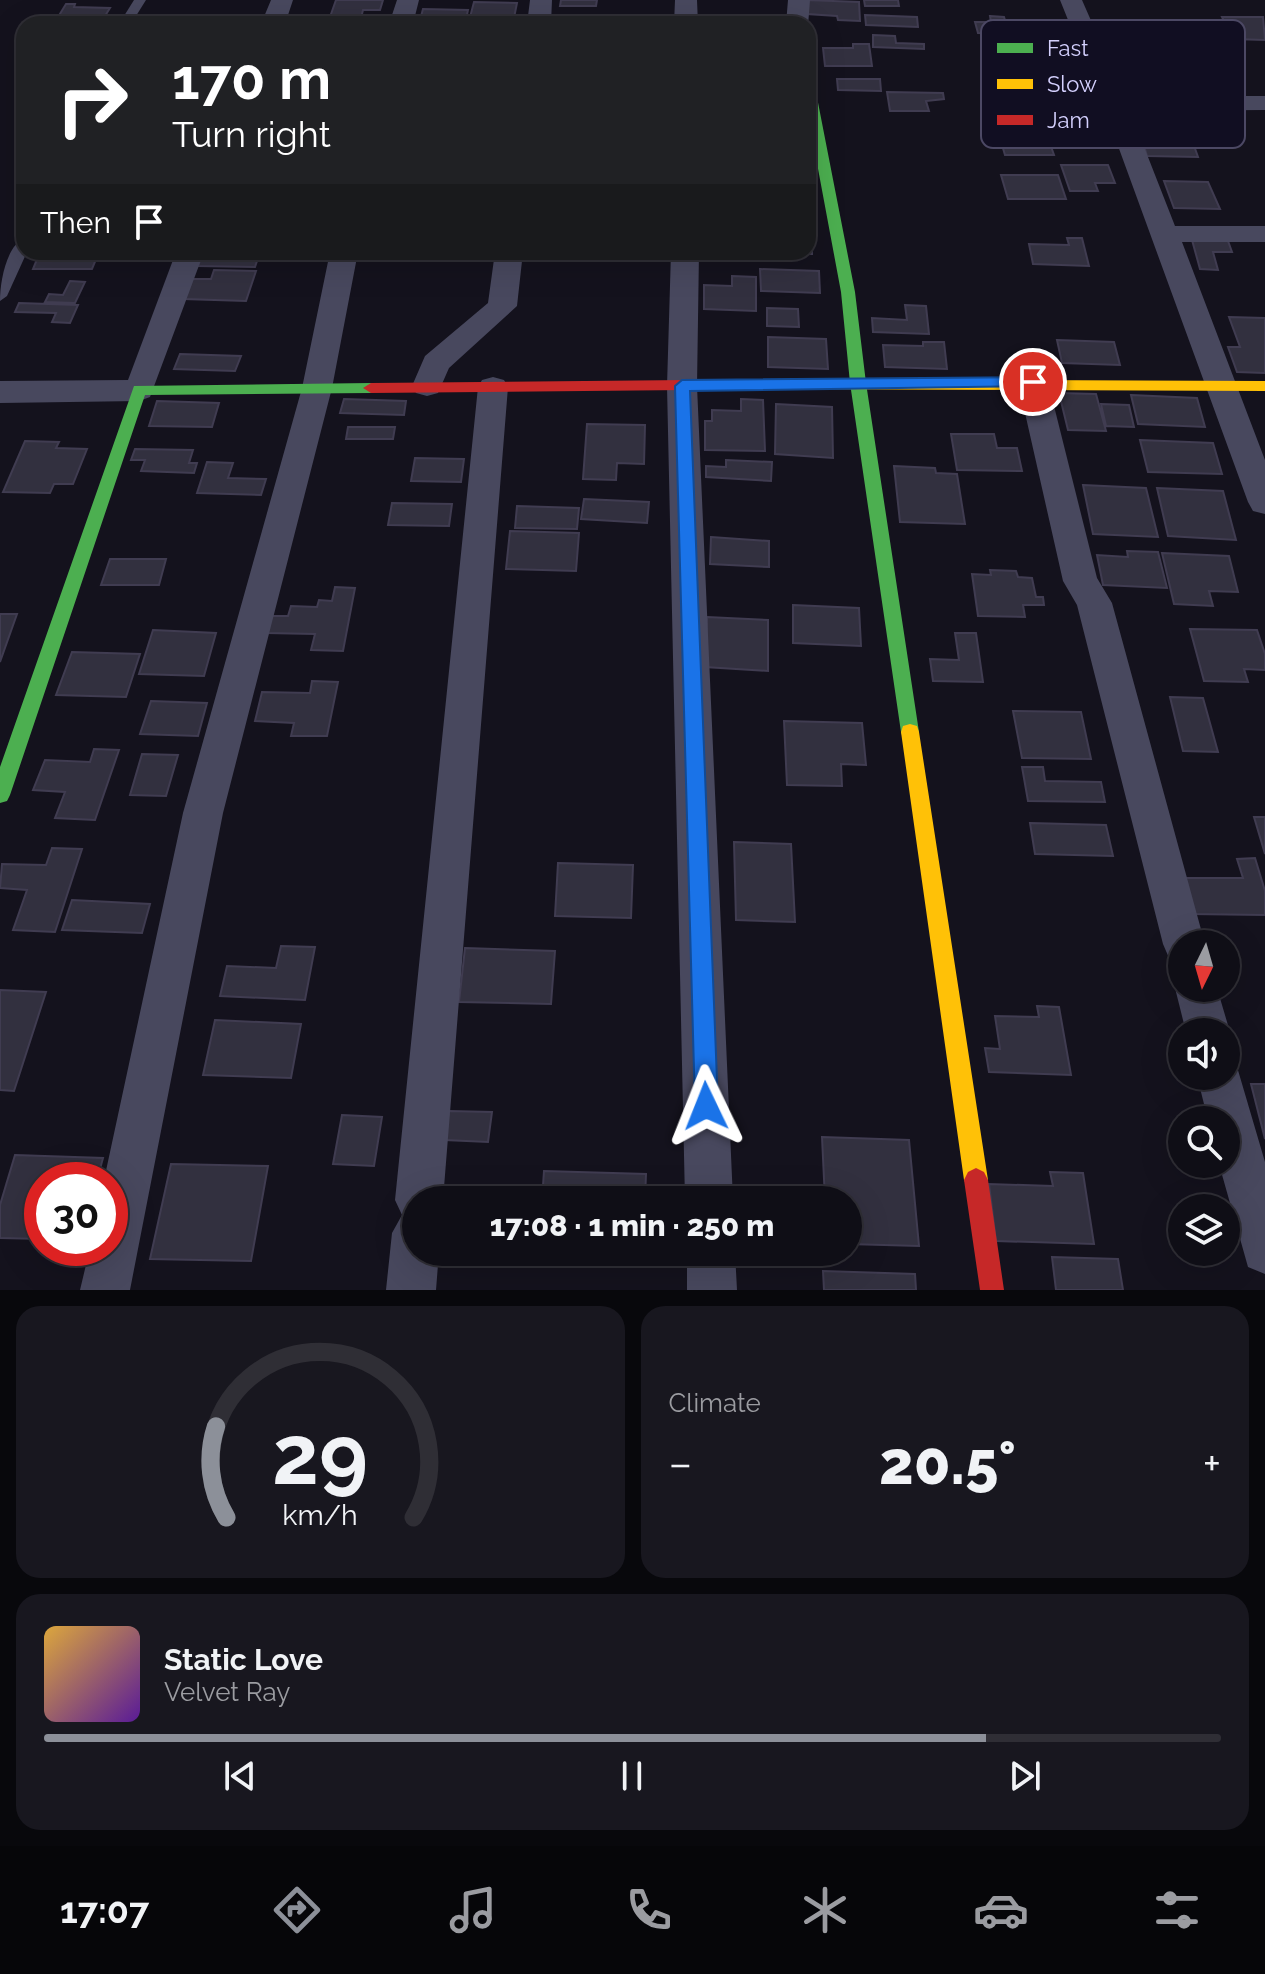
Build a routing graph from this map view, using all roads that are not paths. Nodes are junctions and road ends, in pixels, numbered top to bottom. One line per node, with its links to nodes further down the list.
1 (1071, 0): 2 (street)
2 (1080, 20)
3 (1245, 103): 4 (street)
4 (1265, 103)
5 (816, 124): 16 (street)
6 (1134, 148): 7 (street)
7 (1167, 234): 8 (street); 19 (street)
8 (1265, 234)
9 (16, 260): 14 (lane)
10 (187, 260): 23 (street)
11 (342, 260): 22 (street)
12 (508, 260): 17 (street)
13 (685, 260): 18 (street)
14 (0, 296)
15 (1033, 382): 16 (street); 19 (street); 27 (street)
16 (858, 383): 18 (street); 37 (street)
17 (427, 386): 21 (street); 22 (street)
18 (682, 386): 21 (street); 30 (street)
19 (1219, 386): 20 (street); 25 (street)
20 (1265, 386)
21 (493, 387): 29 (street)
22 (317, 388): 23 (street); 34 (street)
23 (139, 390): 24 (street); 26 (street)
24 (0, 392)
25 (1265, 502)
26 (0, 795)
27 (1180, 930)
28 (1223, 1090): 31 (street)
29 (420, 1186)
30 (709, 1186)
31 (1265, 1250)
32 (413, 1266): 35 (street)
33 (711, 1266): 36 (street)
34 (105, 1290)
35 (411, 1290)
36 (712, 1290)
37 (992, 1290)

